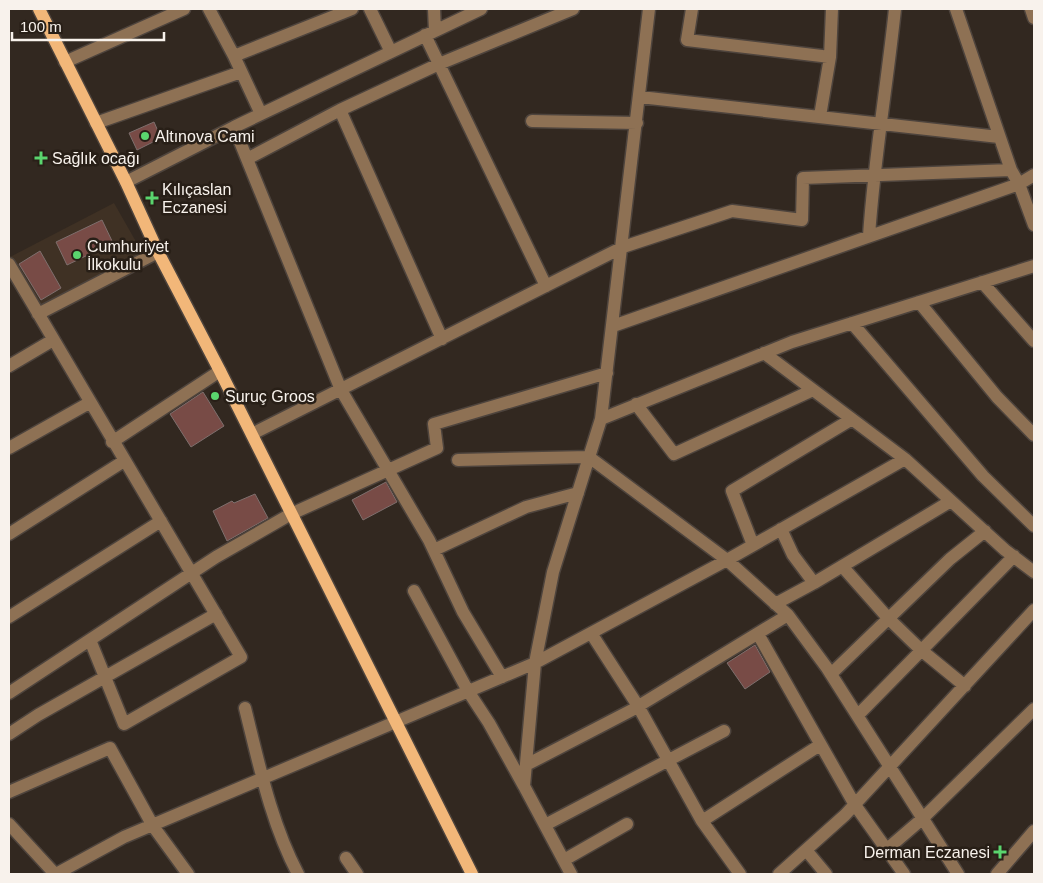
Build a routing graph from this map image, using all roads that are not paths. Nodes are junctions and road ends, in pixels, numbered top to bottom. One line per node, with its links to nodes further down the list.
1 (38, 9): 20 (main road)
2 (184, 9): 20 (street)
3 (209, 9): 18 (street)
4 (352, 9): 18 (street)
5 (370, 9): 17 (street)
6 (434, 9): 16 (street)
7 (481, 9): 16 (street)
8 (573, 9): 21 (street)
9 (649, 9): 23 (street)
10 (692, 9): 19 (street)
11 (832, 9): 19 (street)
12 (895, 9): 30 (street)
13 (956, 9): 32 (street)
14 (1031, 9): 15 (street)
15 (1034, 18)
16 (430, 33): 17 (street); 21 (street)
17 (391, 52): 25 (street)
18 (234, 56): 22 (street)
19 (830, 57): 26 (street)
20 (65, 62): 28 (main road)
21 (440, 64): 24 (street); 46 (street)
22 (241, 72): 25 (street); 28 (street)
23 (640, 97): 26 (street); 29 (street)
24 (340, 110): 33 (street); 51 (street)
25 (261, 114): 31 (street)
26 (820, 116): 30 (street)
27 (532, 121): 29 (street)
28 (96, 123): 37 (main road)
29 (637, 123): 41 (street)
30 (882, 123): 32 (street); 35 (street)
31 (234, 127): 33 (street); 37 (street)
32 (1000, 137): 34 (street)
33 (247, 159): 58 (street)
34 (1010, 170): 35 (street); 38 (street)
35 (873, 175): 40 (street); 41 (street)
36 (1034, 175): 38 (street)
37 (126, 182): 42 (main road)
38 (1020, 184): 39 (street); 40 (street)
39 (1034, 225)
40 (869, 236): 50 (street)
41 (623, 247): 46 (street); 50 (street)
42 (158, 252): 48 (street); 56 (main road)
43 (1034, 266): 45 (street)
44 (10, 270): 48 (street)
45 (982, 282): 47 (street); 53 (street)
46 (546, 286): 51 (street)
47 (919, 302): 49 (street); 65 (street)
48 (38, 314): 52 (street)
49 (852, 323): 54 (street); 77 (street)
50 (613, 326): 57 (street)
51 (442, 339): 58 (street)
52 (52, 340): 55 (street); 60 (street)
53 (1034, 341)
54 (764, 353): 59 (street); 61 (street)
55 (9, 366)
56 (220, 371): 64 (main road); 66 (street)
57 (607, 374): 62 (street); 72 (street)
58 (341, 390): 64 (street); 72 (street)
59 (813, 390): 61 (street); 63 (street)
60 (89, 403): 66 (street); 67 (street)
61 (636, 404): 62 (street)
62 (601, 419): 68 (street)
63 (852, 419): 69 (street); 81 (street)
64 (252, 434): 75 (main road)
65 (1034, 435)
66 (112, 442): 71 (street)
67 (9, 448)
68 (589, 457): 70 (street); 73 (street); 84 (street)
69 (905, 459): 74 (street); 78 (street)
70 (458, 460)
71 (124, 461): 76 (street); 80 (street)
72 (389, 470): 75 (street); 82 (street)
73 (578, 493): 82 (street); 100 (street)
74 (951, 501): 79 (street); 85 (street)
75 (291, 514): 87 (street); 111 (main road)
76 (161, 521): 87 (street); 94 (street)
77 (1034, 526)
78 (781, 529): 81 (street); 88 (street)
79 (985, 531): 83 (street); 95 (street)
80 (9, 534)
81 (753, 545): 84 (street)
82 (434, 550): 102 (street)
83 (1014, 556): 86 (street); 99 (street)
84 (727, 560): 90 (street); 96 (street)
85 (842, 566): 88 (street); 95 (street)
86 (1034, 572)
87 (193, 573): 92 (street); 98 (street)
88 (814, 583): 90 (street)
89 (414, 591): 105 (street)
90 (775, 604): 93 (street)
91 (1034, 610): 104 (street)
92 (216, 614): 103 (street); 103 (street)
93 (788, 615): 97 (street); 101 (street)
94 (9, 616)
95 (888, 618): 99 (street); 101 (street)
96 (591, 633): 100 (street); 107 (street)
97 (758, 634): 107 (street); 114 (street)
98 (90, 640): 103 (street); 106 (street)
99 (921, 650): 104 (street); 110 (street)
100 (535, 663): 102 (street); 116 (street)
101 (831, 674): 110 (street)
102 (502, 677): 105 (street)
103 (104, 678): 113 (street)
104 (965, 686): 117 (street)
105 (468, 691): 111 (street); 119 (street)
106 (9, 693)
107 (638, 706): 115 (street); 116 (street)
108 (245, 708): 118 (street)
109 (1034, 709): 122 (street)
110 (858, 715): 117 (street)
111 (395, 722): 118 (street); 137 (main road)
112 (724, 731): 115 (street)
113 (9, 734)
114 (820, 745): 121 (street); 123 (street)
115 (668, 759): 123 (street); 126 (street)
116 (526, 765): 119 (street)
117 (891, 766): 121 (street); 122 (street)
118 (262, 779): 127 (street); 135 (street)
119 (524, 786): 126 (street)
120 (9, 792): 127 (street)
121 (855, 805): 129 (street); 130 (street)
122 (922, 819): 130 (street); 143 (street)
123 (702, 821): 139 (street)
124 (9, 824): 133 (street)
125 (627, 824): 132 (street)
126 (545, 825): 132 (street)
127 (152, 826): 133 (street); 134 (street)
128 (1034, 831): 144 (street)
129 (806, 850): 140 (street); 141 (street)
130 (886, 850): 142 (street)
131 (346, 858): 136 (street)
132 (564, 860): 138 (street)
133 (56, 874)
134 (188, 874)
135 (298, 874)
136 (357, 874)
137 (472, 874)
138 (571, 874)
139 (740, 874)
140 (779, 874)
141 (826, 874)
142 (904, 874)
143 (958, 874)
144 (997, 874)

